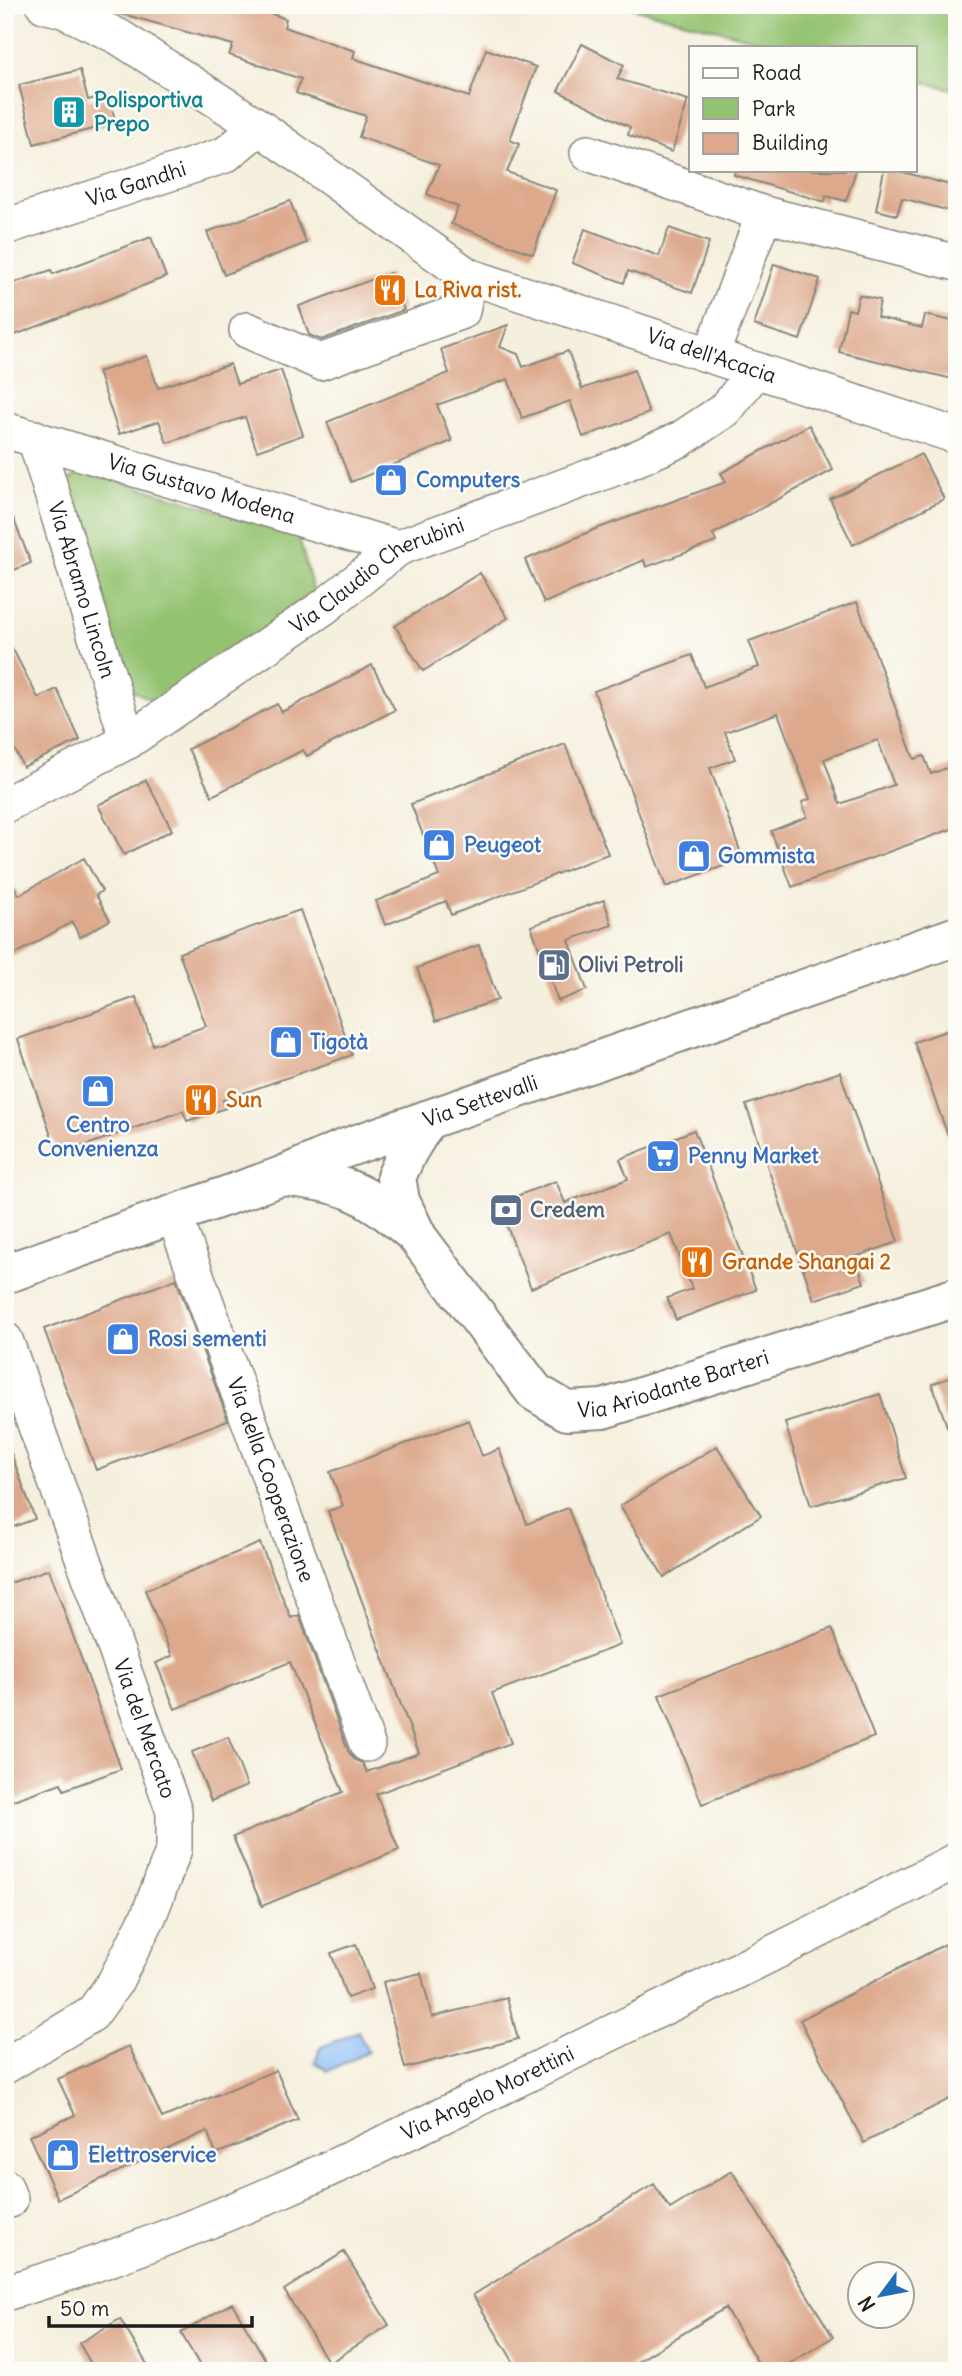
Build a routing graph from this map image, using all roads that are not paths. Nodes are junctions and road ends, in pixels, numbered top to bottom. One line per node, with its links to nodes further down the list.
1 (44, 5): 2 (street, Via dell'Acacia)
2 (259, 127): 5 (street, Via Gandhi); 7 (street, Via dell'Acacia)
3 (588, 153): 4 (street)
4 (764, 214): 6 (street); 9 (street)
5 (5, 227)
6 (957, 263)
7 (468, 275): 8 (street); 9 (street, Via dell'Acacia)
8 (247, 330)
9 (711, 355): 10 (street, Via dell'Acacia)
10 (756, 370): 12 (street, Via dell'Acacia); 13 (street, Via Claudio Cherubini)
11 (20, 434): 13 (street, Via Gustavo Modena); 14 (street, Via Abramo Lincoln)
12 (957, 436)
13 (398, 548): 14 (street, Via Claudio Cherubini)
14 (128, 741): 15 (street, Via Claudio Cherubini)
15 (5, 805)
16 (957, 936): 17 (main road, Via Settevalli)
17 (428, 1120): 18 (main road, Via Settevalli); 20 (main road)
18 (282, 1176): 19 (main road, Via Settevalli); 20 (main road)
19 (174, 1215): 21 (main road, Via Settevalli); 24 (street, Via della Cooperazione)
20 (418, 1238): 22 (main road, Via Ariodante Barteri)
21 (5, 1274)
22 (957, 1297)
23 (5, 1340): 26 (street, Via del Mercato)
24 (367, 1744)
25 (957, 1860): 27 (street, Via Angelo Morettini)
26 (5, 2066)
27 (5, 2293)

